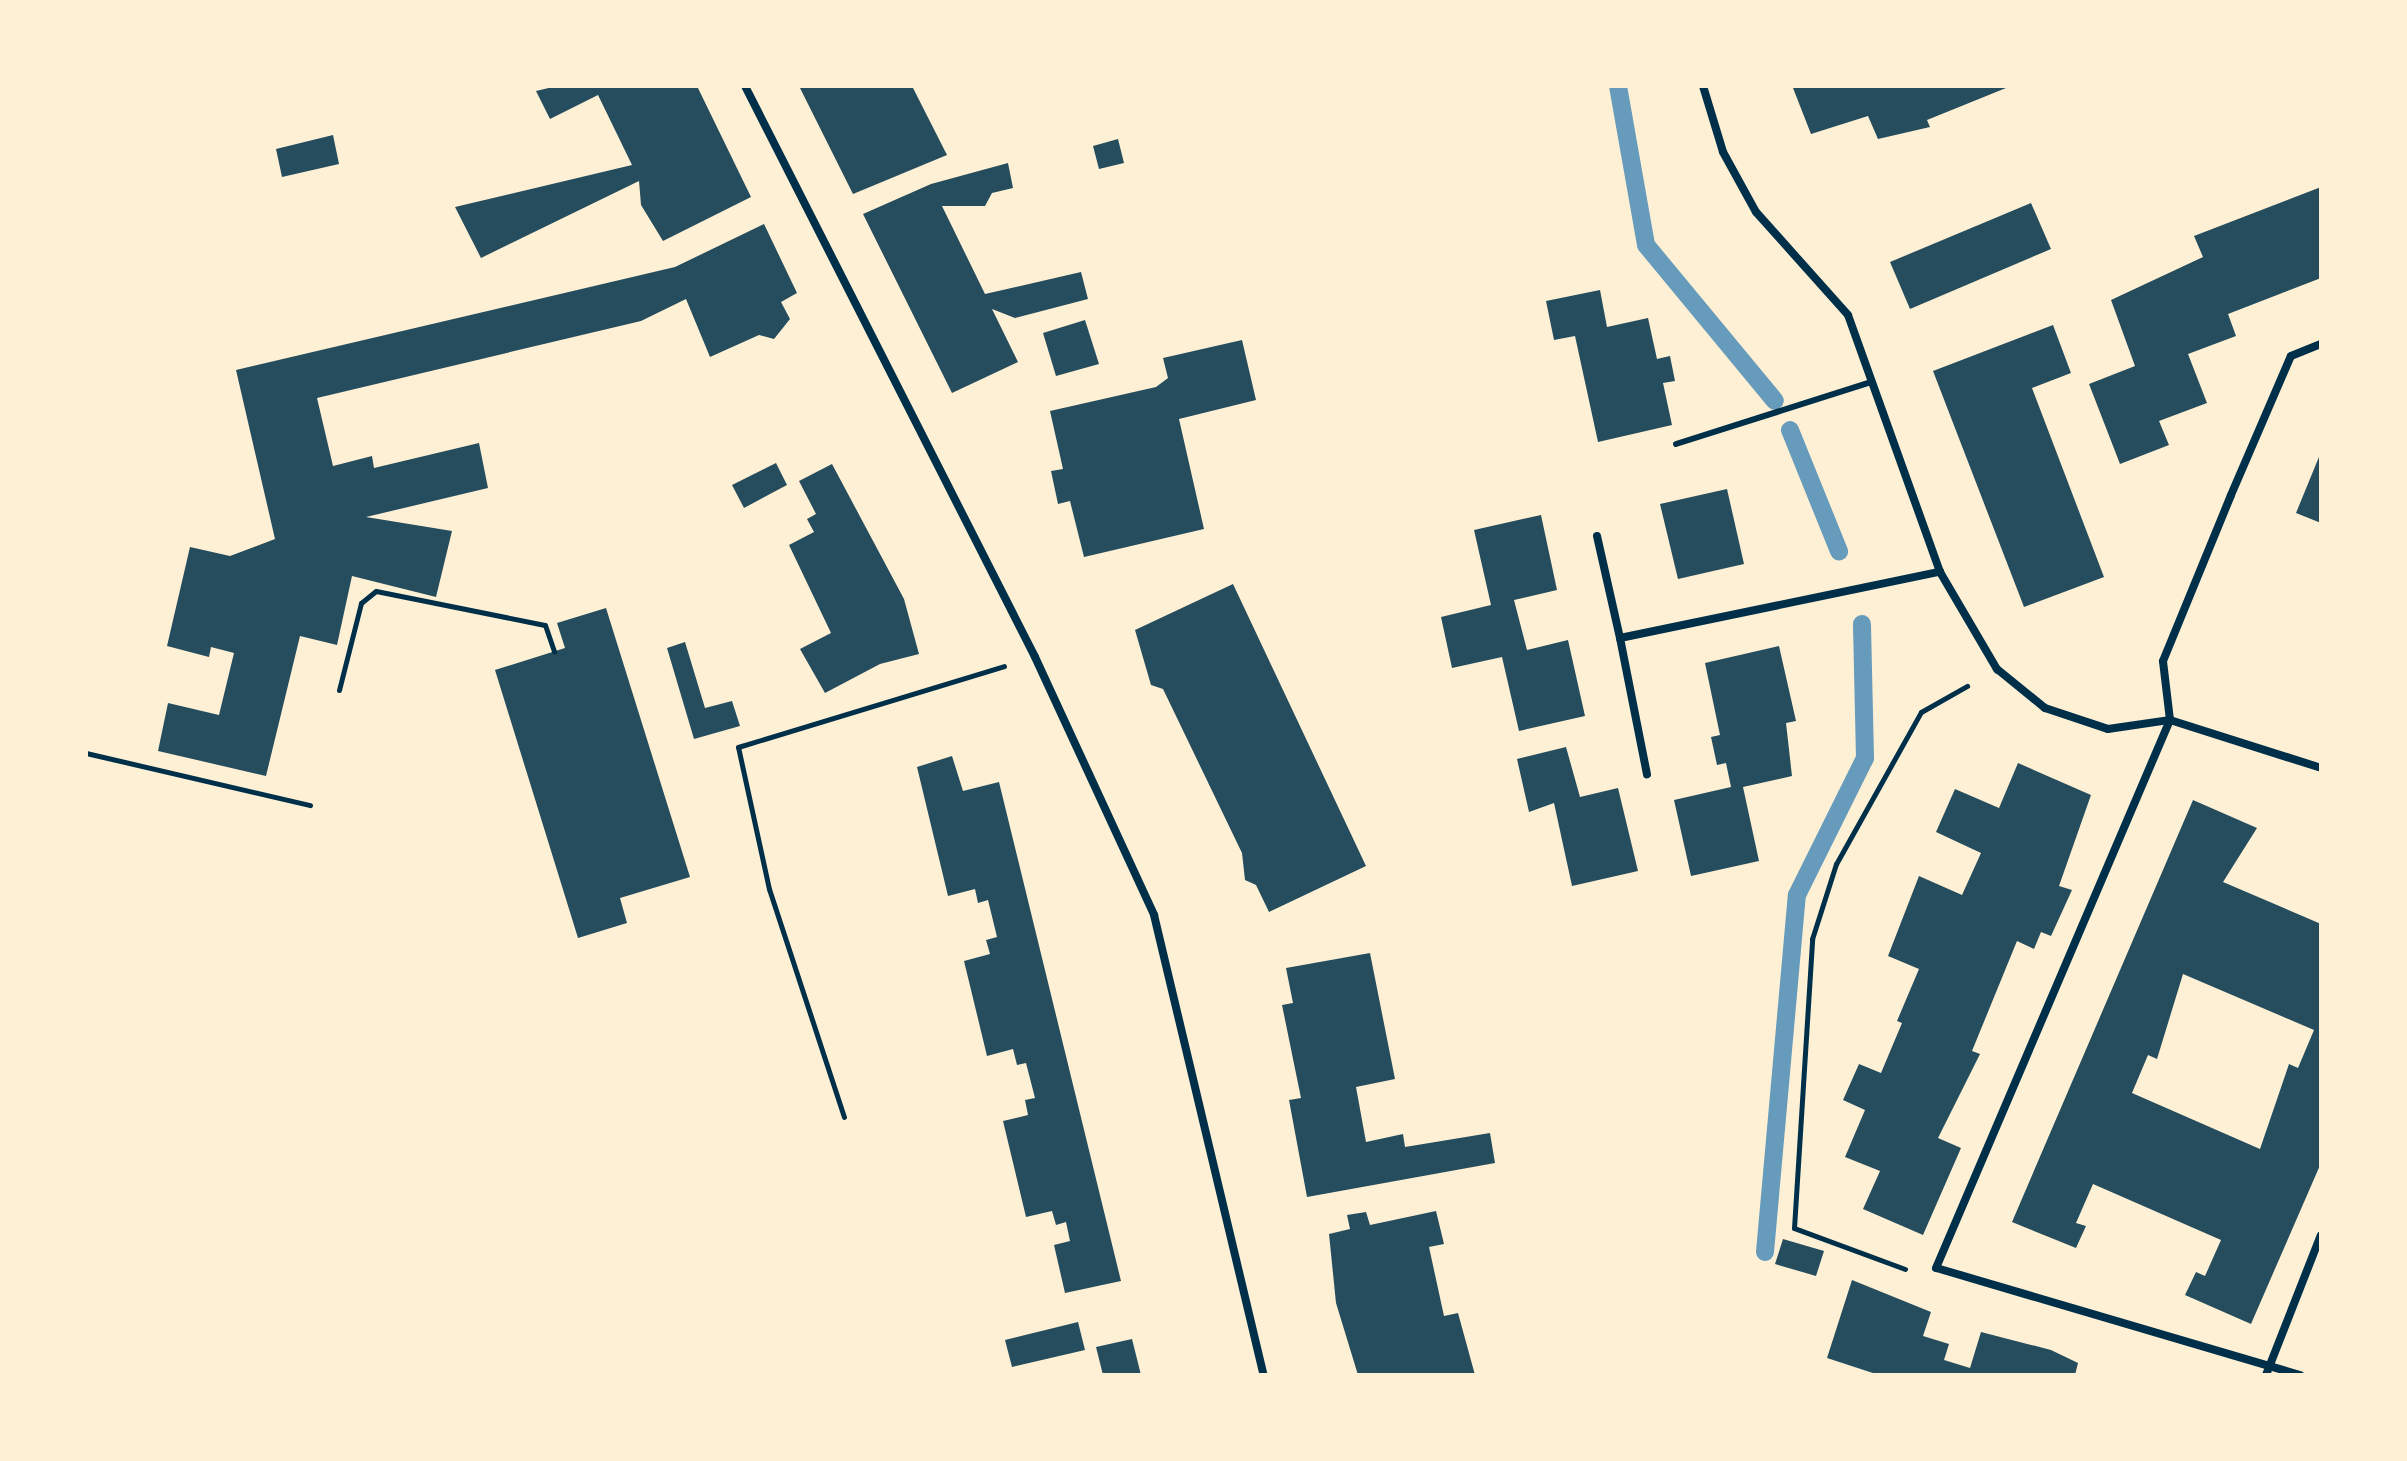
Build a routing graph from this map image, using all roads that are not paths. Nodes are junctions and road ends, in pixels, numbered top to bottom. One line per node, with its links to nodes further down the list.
1 (745, 86): 14 (street)
2 (1703, 86): 4 (street)
3 (2321, 344): 9 (street)
4 (1872, 382): 5 (lane); 7 (street)
5 (1676, 444)
6 (1597, 536): 8 (street)
7 (1940, 572): 8 (street); 9 (street)
8 (1620, 638): 11 (street)
9 (2170, 720): 10 (street); 13 (street)
10 (2321, 768)
11 (1647, 774)
12 (2321, 1235): 13 (street)
13 (2265, 1364): 15 (street); 16 (street)
14 (1264, 1375)
15 (2266, 1375)
16 (2300, 1375)

